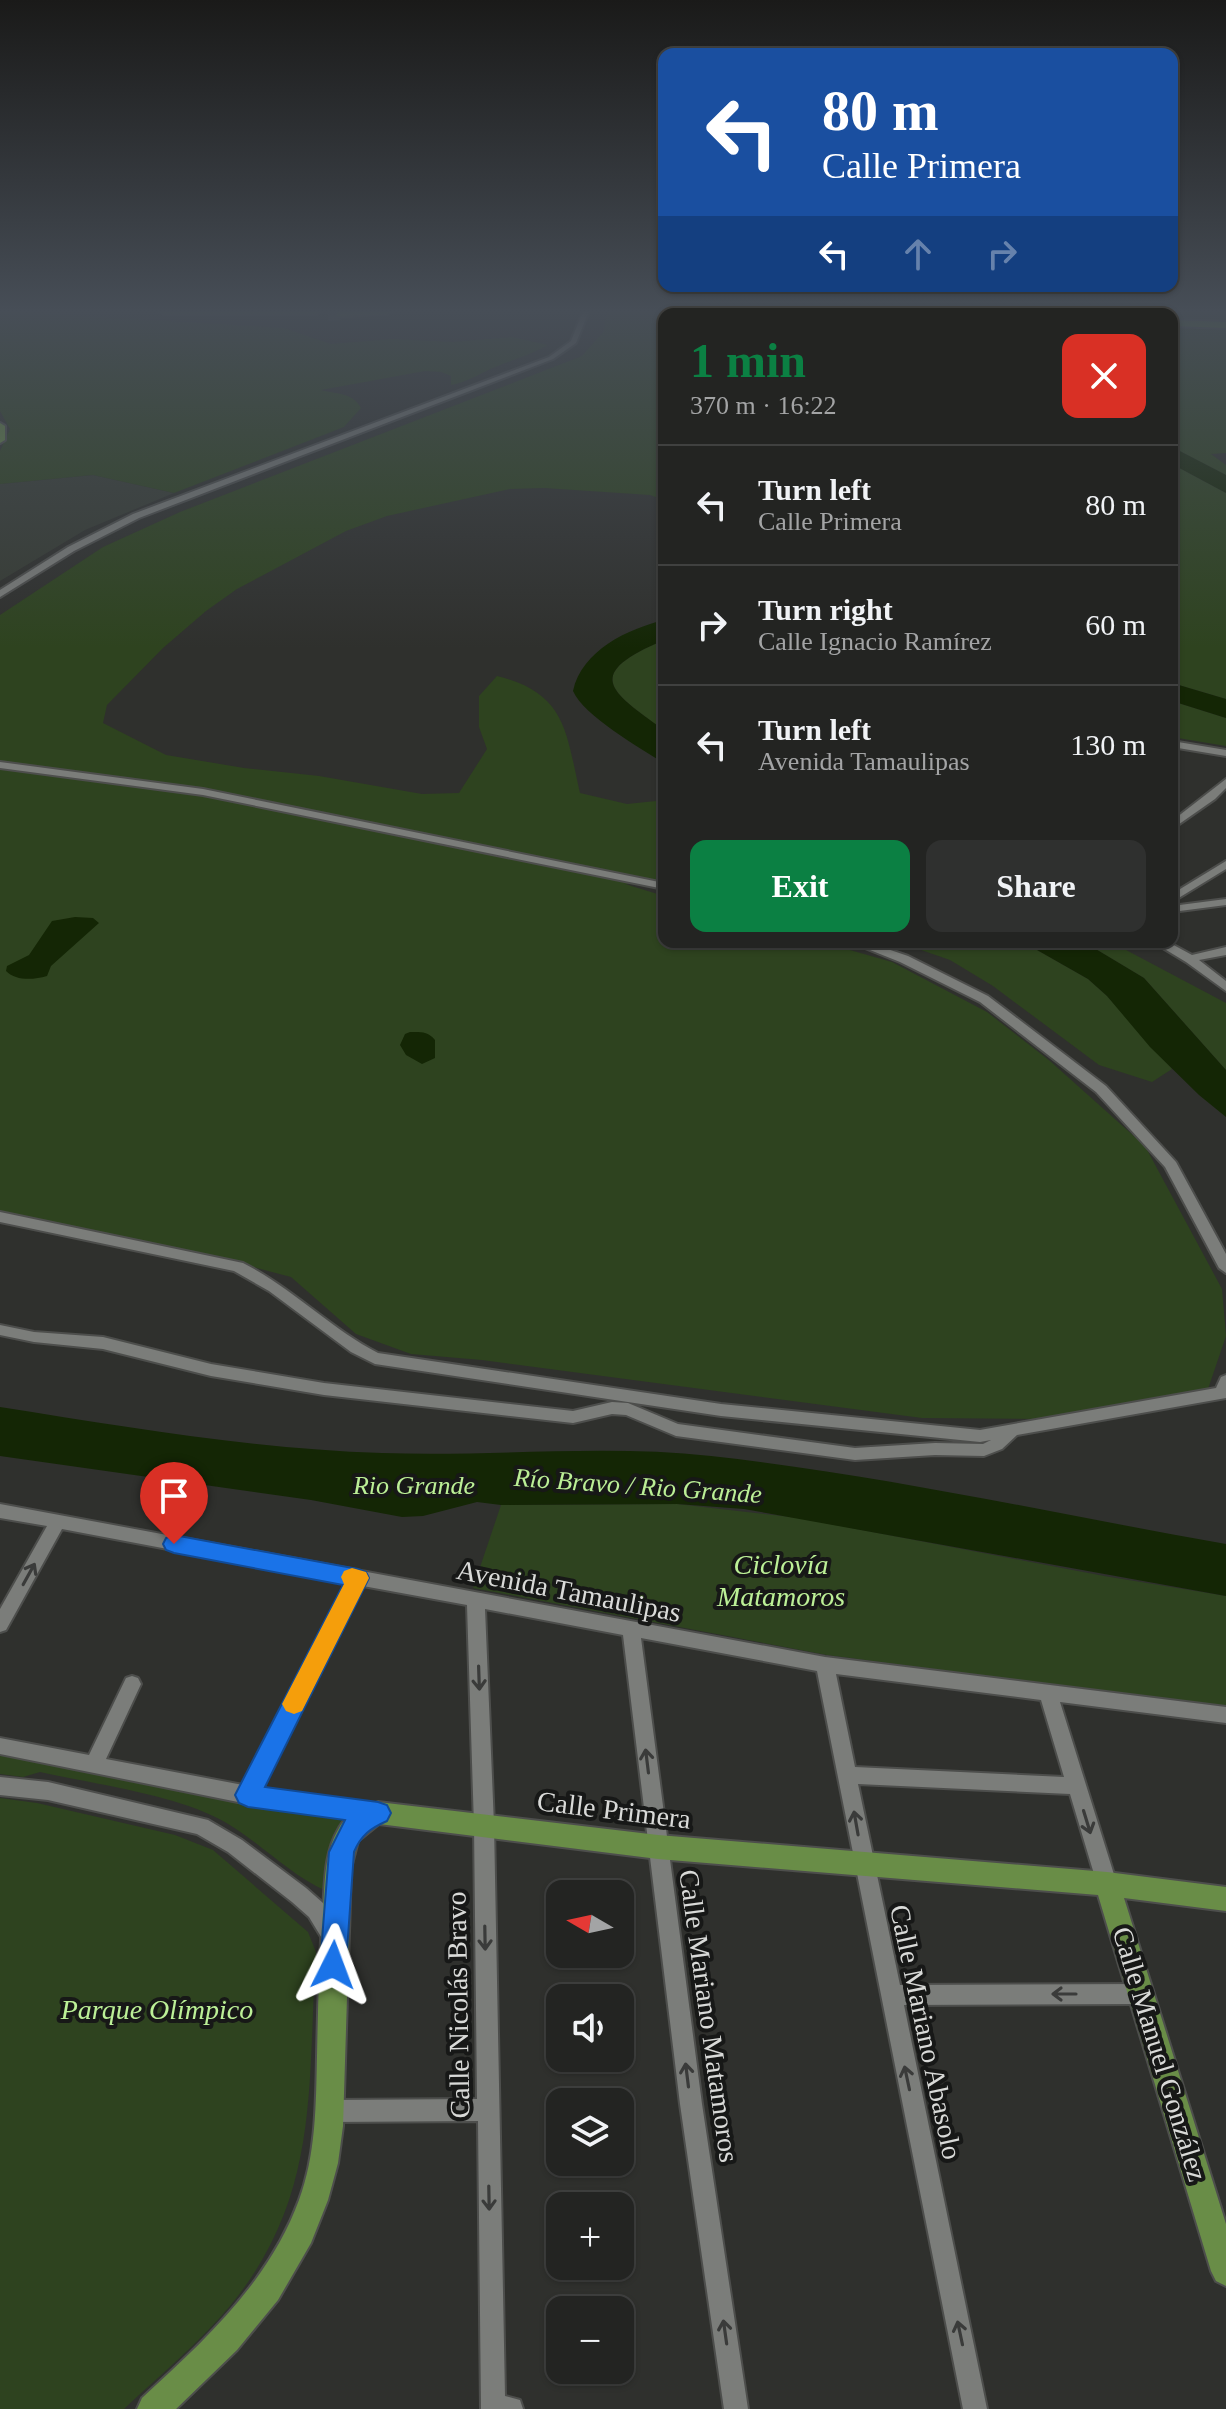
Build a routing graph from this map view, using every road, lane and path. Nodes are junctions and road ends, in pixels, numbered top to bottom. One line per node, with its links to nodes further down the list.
1 (379, 423): 4 (street)
2 (0, 426): 3 (main road)
3 (0, 440)
4 (0, 594)
5 (1178, 745): 6 (street)
6 (1226, 753)
7 (0, 765): 11 (street)
8 (1226, 782): 9 (street)
9 (1178, 822)
10 (1226, 864): 12 (street)
11 (658, 885)
12 (1178, 895)
13 (1226, 902): 14 (street)
14 (1178, 908)
15 (873, 948): 21 (street)
16 (1170, 948): 18 (street)
17 (1226, 951): 18 (street)
18 (1190, 959): 19 (street)
19 (1226, 987)
20 (0, 1217): 24 (street)
21 (1226, 1268)
22 (0, 1330): 24 (street)
23 (1226, 1381): 24 (street)
24 (1011, 1431)
25 (0, 1511): 26 (street, Avenida Tamaulipas)
26 (58, 1522): 27 (street, Avenida Tamaulipas); 29 (street, one-way to 26)
27 (358, 1578): 28 (street, Avenida Tamaulipas); 40 (street)
28 (476, 1600): 30 (street, Avenida Tamaulipas); 42 (street, Calle Nicolás Bravo, one-way to 42)
29 (0, 1625)
30 (631, 1629): 31 (street, Avenida Tamaulipas); 43 (street, Calle Mariano Matamoros, one-way to 30)
31 (825, 1665): 33 (street, Avenida Tamaulipas); 37 (street, Calle Mariano Abasolo)
32 (132, 1684): 36 (street)
33 (1048, 1694): 34 (street, Avenida Tamaulipas); 39 (street)
34 (1226, 1715)
35 (0, 1746): 36 (street, Calle Primera)
36 (94, 1765): 40 (street, Calle Primera)
37 (847, 1775): 39 (street); 44 (street, Calle Mariano Abasolo, one-way to 37)
38 (0, 1786): 47 (street)
39 (1076, 1786): 45 (street, one-way to 45)
40 (248, 1795): 41 (street, Calle Primera)
41 (378, 1813): 42 (main road, Calle Primera); 47 (main road)
42 (484, 1825): 43 (main road, Calle Primera); 50 (street, Calle Nicolás Bravo, one-way to 50)
43 (658, 1847): 44 (main road, Calle Primera); 55 (street, Calle Mariano Matamoros, one-way to 43)
44 (862, 1861): 45 (main road, Calle Primera); 49 (street, Calle Mariano Abasolo)
45 (1107, 1884): 46 (main road, Calle Primera); 48 (main road, Calle Manuel González)
46 (1226, 1899)
47 (333, 1941): 51 (main road)
48 (1142, 1994): 49 (street, one-way to 49); 52 (main road, Calle Manuel González)
49 (890, 1995): 56 (street, Calle Mariano Abasolo, one-way to 49)
50 (488, 2110): 51 (street); 53 (street, Calle Nicolás Bravo, one-way to 53)
51 (330, 2111): 54 (main road)
52 (1226, 2271)
53 (499, 2408)
54 (153, 2409)
55 (736, 2409)
56 (975, 2409)

